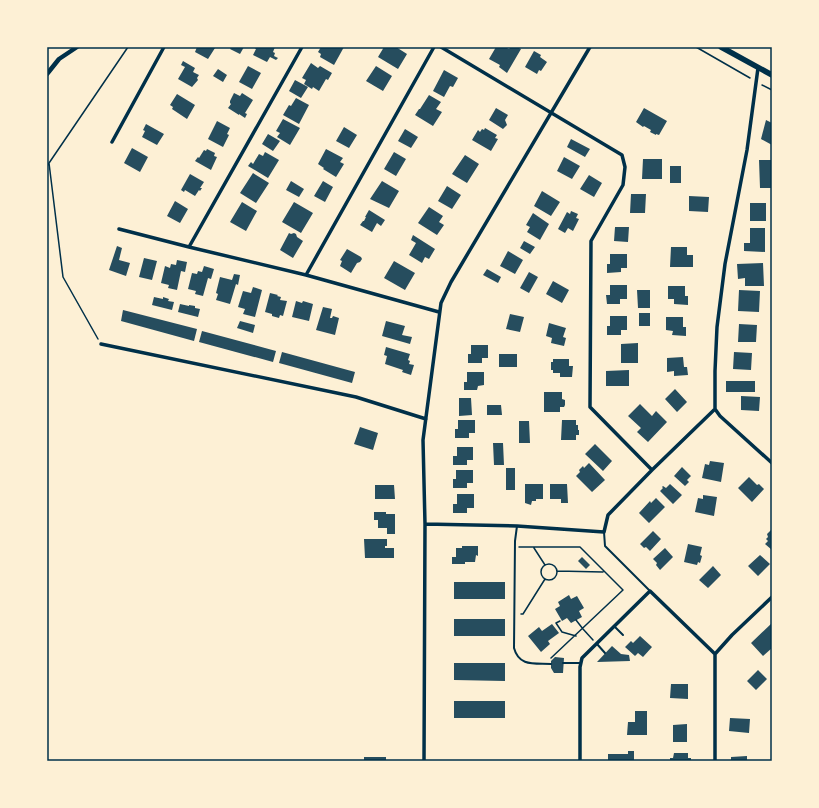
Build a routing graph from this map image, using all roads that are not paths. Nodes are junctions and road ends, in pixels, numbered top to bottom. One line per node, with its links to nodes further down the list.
1 (77, 47): 9 (street)
2 (164, 47): 12 (street)
3 (302, 47): 14 (street)
4 (434, 47): 15 (street)
5 (441, 47): 11 (street)
6 (590, 47): 11 (street)
7 (721, 47): 8 (main road)
8 (758, 68): 10 (main road); 18 (street)
9 (47, 74)
10 (772, 76)
11 (551, 112): 16 (street); 21 (street)
12 (112, 142)
13 (120, 229): 14 (street)
14 (189, 247): 15 (street)
15 (306, 275): 16 (street)
16 (439, 312): 19 (street)
17 (101, 344): 19 (street)
18 (715, 409): 20 (street); 21 (street)
19 (426, 419): 22 (street)
20 (772, 463)
21 (652, 470): 24 (street)
22 (425, 524): 23 (street); 35 (street)
23 (517, 526): 24 (street); 34 (lane)
24 (604, 532): 25 (lane)
25 (650, 591): 27 (street); 31 (street)
26 (772, 597): 31 (street)
27 (614, 626): 28 (lane); 29 (street)
28 (623, 635)
29 (596, 644): 30 (lane); 33 (street)
30 (606, 653)
31 (715, 654): 37 (street)
32 (564, 663): 33 (lane)
33 (581, 663): 36 (street)
34 (551, 664)
35 (424, 761)
36 (580, 761)
37 (715, 761)

